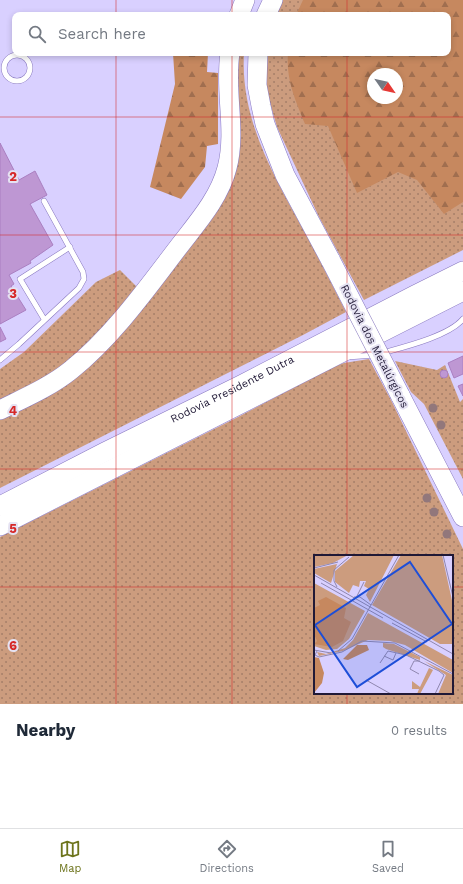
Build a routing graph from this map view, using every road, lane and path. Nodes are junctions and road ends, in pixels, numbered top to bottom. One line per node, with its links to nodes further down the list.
1 (245, 0): 5 (highway)
2 (261, 0): 6 (highway)
3 (268, 0): 7 (highway)
4 (273, 0): 8 (highway)
5 (241, 12)
6 (257, 12)
7 (264, 12)
8 (267, 12)
9 (12, 56): 14 (lane)
10 (23, 56): 14 (lane)
11 (230, 56): 24 (highway)
12 (248, 56): 15 (highway, Rodovia dos Metalúrgicos)
13 (258, 56): 15 (highway, Rodovia dos Metalúrgicos)
14 (2, 73)
15 (285, 176): 26 (highway, Rodovia dos Metalúrgicos, bridge)
16 (44, 201): 17 (lane)
17 (70, 248): 21 (lane); 21 (lane)
18 (463, 271): 25 (highway, Rodovia Presidente Dutra)
19 (463, 291): 22 (highway, Rodovia Presidente Dutra)
20 (463, 319): 22 (lane)
21 (44, 320): 23 (lane)
22 (334, 357): 27 (highway, Rodovia Presidente Dutra)
23 (0, 360)
24 (0, 410)
25 (0, 506)
26 (463, 517)
27 (0, 526)

